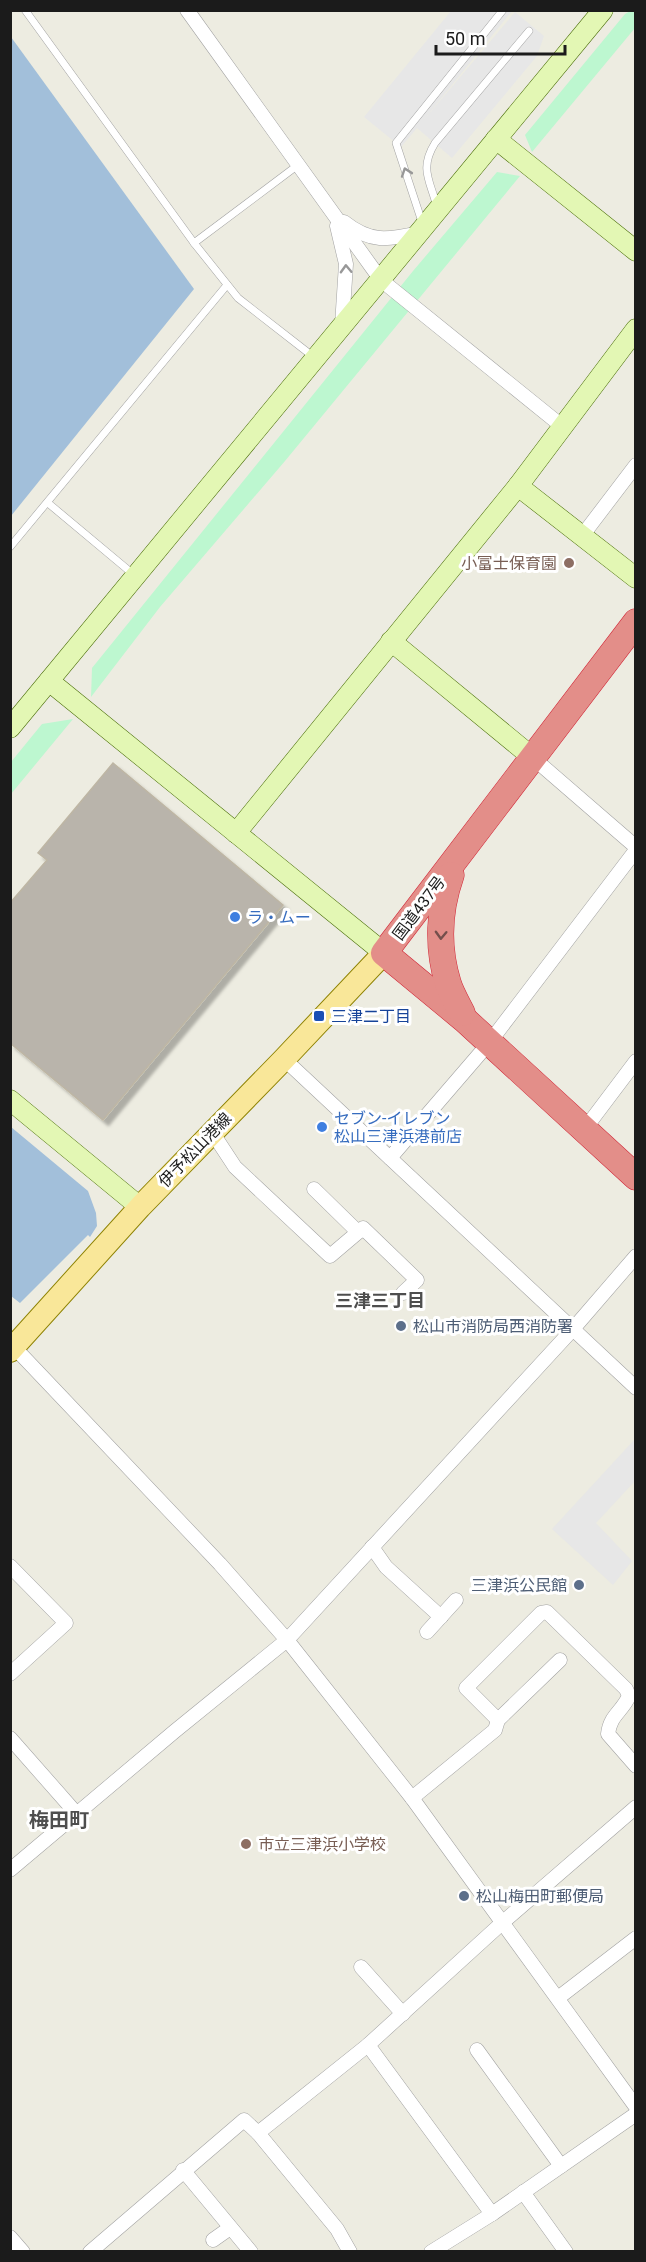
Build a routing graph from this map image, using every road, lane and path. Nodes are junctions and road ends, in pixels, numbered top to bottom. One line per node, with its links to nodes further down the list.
1 (25, 10): 11 (lane)
2 (503, 10): 10 (lane, one-way to 2)
3 (603, 10): 6 (street)
4 (189, 11): 7 (street)
5 (529, 31): 8 (lane)
6 (496, 138): 8 (street); 12 (street)
7 (298, 165): 9 (street); 11 (lane)
8 (438, 210): 10 (street)
9 (333, 213): 10 (street); 13 (street); 15 (street, one-way to 9)
10 (422, 230): 13 (street)
11 (194, 243): 14 (lane)
12 (636, 251)
13 (381, 280): 15 (street); 18 (street)
14 (227, 285): 17 (lane); 21 (lane)
15 (342, 327): 17 (street)
16 (636, 329): 18 (street)
17 (316, 359): 24 (street)
18 (563, 427): 20 (street)
19 (636, 465): 22 (street)
20 (518, 486): 22 (street); 27 (street)
21 (48, 502): 23 (lane); 24 (lane)
22 (582, 536): 25 (street)
23 (10, 548)
24 (136, 576): 28 (street)
25 (636, 578)
26 (636, 622): 30 (highway, 国道437号)
27 (391, 641): 30 (street); 31 (street)
28 (49, 681): 29 (street); 31 (street)
29 (10, 728)
30 (532, 757): 32 (street); 33 (highway, 国道437号)
31 (236, 833): 34 (street)
32 (636, 849): 36 (street)
33 (457, 858): 34 (highway, 国道437号); 35 (highway, one-way to 35)
34 (384, 954): 35 (highway, 国道437号); 37 (main road, 伊予松山港線)
35 (465, 1020): 36 (highway, 国道437号)
36 (489, 1043): 40 (highway, 国道437号); 42 (street)
37 (284, 1059): 41 (main road, 伊予松山港線); 42 (street)
38 (636, 1061): 40 (street)
39 (10, 1100): 45 (street)
40 (584, 1130): 43 (highway, 国道437号)
41 (212, 1132): 45 (main road, 伊予松山港線); 46 (street)
42 (390, 1158): 49 (street)
43 (636, 1177)
44 (314, 1189): 46 (street)
45 (140, 1207): 50 (main road, 伊予松山港線)
46 (358, 1232): 48 (street)
47 (636, 1256): 49 (street)
48 (403, 1293)
49 (573, 1329): 51 (street); 52 (street)
50 (12, 1349): 57 (street)
51 (636, 1388)
52 (372, 1547): 55 (street); 57 (street)
53 (13, 1574): 59 (street)
54 (456, 1600): 55 (street)
55 (441, 1617): 56 (street)
56 (427, 1632)
57 (287, 1640): 63 (street); 65 (street)
58 (560, 1660): 60 (street)
59 (10, 1674)
60 (498, 1720): 62 (street); 63 (street)
61 (10, 1738): 65 (street)
62 (636, 1766)
63 (412, 1798): 67 (street)
64 (636, 1807): 67 (street)
65 (76, 1813): 66 (street)
66 (10, 1870)
67 (502, 1923): 70 (street); 71 (street)
68 (636, 1938): 70 (street)
69 (361, 1967): 71 (street)
70 (558, 1998): 74 (street)
71 (403, 2014): 72 (street)
72 (368, 2045): 76 (street); 80 (street)
73 (477, 2050): 77 (street)
74 (636, 2107)
75 (636, 2114): 77 (street)
76 (258, 2133): 78 (street); 87 (street)
77 (561, 2166): 79 (street)
78 (183, 2170): 81 (street); 85 (street)
79 (523, 2192): 80 (street); 89 (street)
80 (492, 2214): 88 (street)
81 (230, 2228): 83 (street); 86 (street)
82 (10, 2237): 84 (street)
83 (213, 2240)
84 (23, 2252)
85 (90, 2252)
86 (251, 2252)
87 (350, 2252)
88 (431, 2252)
89 (567, 2252)

